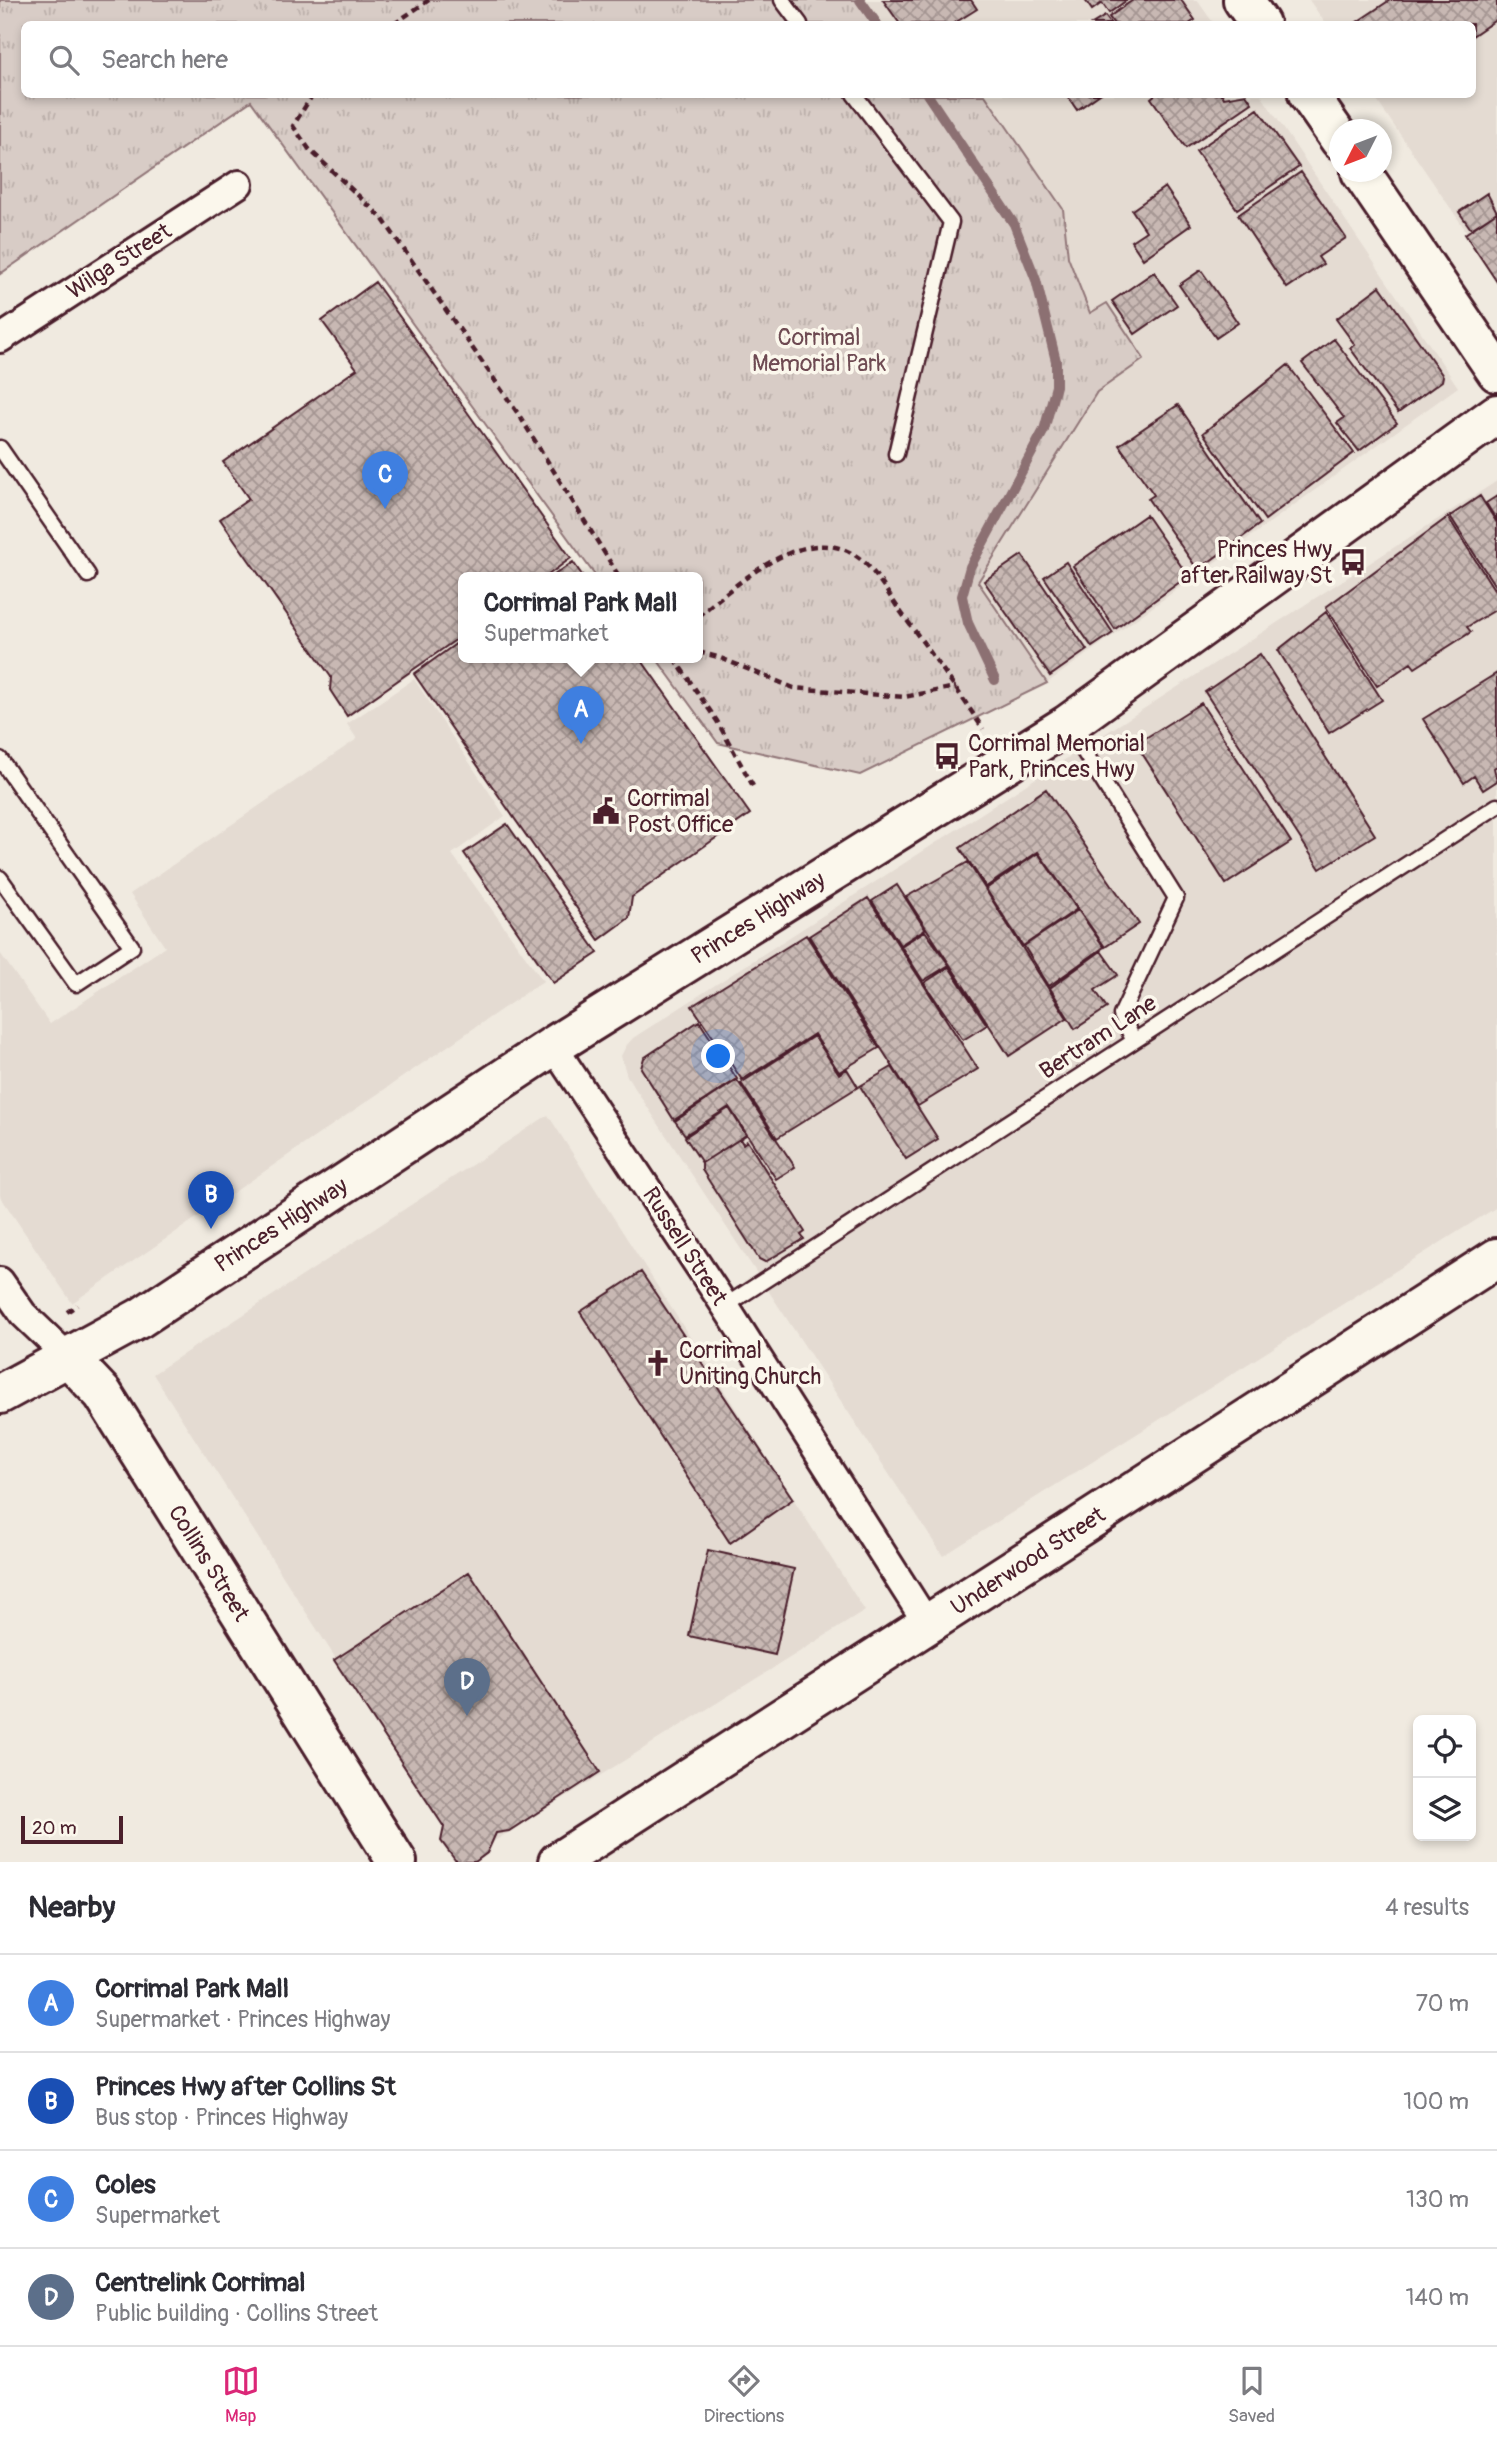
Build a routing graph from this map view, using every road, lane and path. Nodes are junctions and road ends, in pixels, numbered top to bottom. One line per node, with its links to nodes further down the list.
1 (429, 0): 4 (path)
2 (782, 0): 5 (lane)
3 (1243, 0): 6 (main road)
4 (398, 21)
5 (798, 21)
6 (1258, 21)
7 (311, 98): 18 (path)
8 (857, 98): 17 (lane)
9 (1311, 98): 10 (main road)
10 (1329, 125)
11 (1368, 182): 14 (main road)
12 (239, 184): 13 (street, Wilga Street)
13 (0, 338)
14 (1497, 372)
15 (1497, 414): 24 (main road, Princes Highway)
16 (0, 448): 19 (lane)
17 (896, 454)
18 (616, 572)
19 (88, 575)
20 (703, 612): 23 (path)
21 (703, 653): 23 (path)
22 (677, 663): 27 (path)
23 (956, 687): 25 (path)
24 (1067, 725): 30 (lane); 31 (main road, Princes Highway)
25 (983, 729)
26 (0, 760): 29 (lane)
27 (753, 786)
28 (1497, 806): 30 (lane, Bertram Lane)
29 (0, 878)
30 (1134, 1041): 35 (lane, Bertram Lane)
31 (553, 1046): 35 (street, Russell Street); 37 (main road, Princes Highway)
32 (1497, 1258): 39 (main road, Underwood Street)
33 (0, 1280): 37 (street, Collins Street)
34 (77, 1305): 36 (path)
35 (725, 1306): 39 (street, Russell Street)
36 (67, 1312)
37 (69, 1357): 38 (main road, Princes Highway); 40 (main road, Collins Street)
38 (0, 1394)
39 (928, 1625): 41 (main road, Underwood Street)
40 (397, 1862)
41 (558, 1862)

